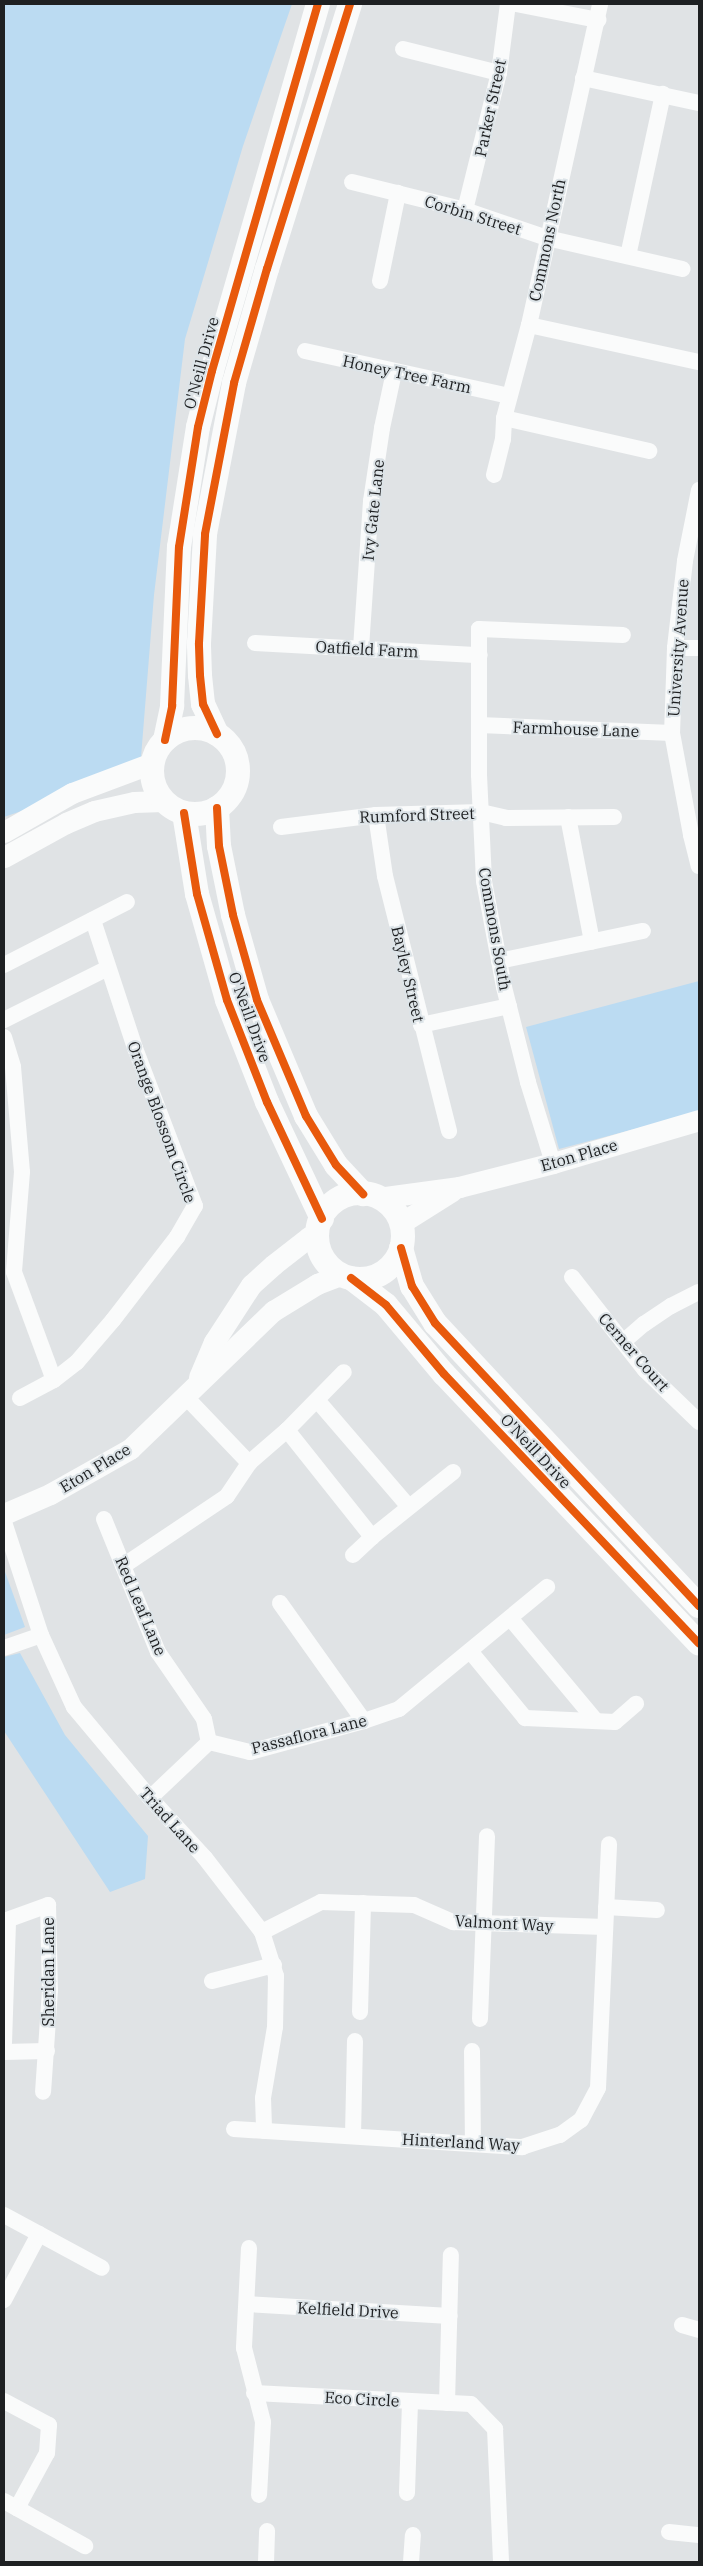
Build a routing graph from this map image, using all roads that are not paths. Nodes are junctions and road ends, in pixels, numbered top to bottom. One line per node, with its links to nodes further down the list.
1 (318, 4): 36 (main road, O'Neill Drive)
2 (350, 4): 35 (main road)
3 (508, 4): 7 (street, Parker Street)
4 (516, 4): 5 (street)
5 (599, 12): 8 (street, Commons North)
6 (403, 48): 7 (street)
7 (499, 73): 13 (street, Parker Street)
8 (583, 78): 9 (street); 14 (street, Commons North)
9 (663, 94): 10 (street); 15 (street)
10 (699, 103)
11 (352, 182): 12 (street, Corbin Street)
12 (398, 193): 13 (street, Corbin Street); 17 (street)
13 (465, 210): 14 (street, Corbin Street)
14 (547, 238): 15 (street, Corbin Street); 18 (street, Commons North)
15 (628, 256): 16 (street, Corbin Street)
16 (682, 269)
17 (380, 281)
18 (528, 325): 20 (street); 22 (street, Commons North)
19 (305, 351): 21 (street, Honey Tree Farm)
20 (699, 362)
21 (394, 372): 22 (street, Honey Tree Farm); 29 (street, Ivy Gate Lane)
22 (509, 396): 23 (street, Commons North)
23 (504, 418): 24 (street); 25 (street, Commons North)
24 (649, 451)
25 (494, 475)
26 (699, 490): 30 (street, University Avenue)
27 (623, 635): 32 (street, Commons South)
28 (255, 643): 29 (street, Oatfield Farm)
29 (361, 648): 32 (street, Oatfield Farm)
30 (675, 648): 31 (street); 34 (street, University Avenue)
31 (699, 648)
32 (480, 655): 33 (street, Commons South)
33 (480, 725): 34 (street, Farmhouse Lane); 40 (street, Commons South)
34 (672, 733): 47 (street, University Avenue)
35 (217, 734): 36 (main road); 39 (main road)
36 (165, 740): 37 (main road, O'Neill Drive)
37 (152, 763): 38 (main road); 46 (street)
38 (163, 801): 41 (main road); 48 (street)
39 (217, 808): 41 (main road); 65 (main road, O'Neill Drive)
40 (481, 812): 42 (street, Rumford Street); 43 (street, Rumford Street); 54 (street, Commons South)
41 (184, 813): 67 (main road, O'Neill Drive)
42 (376, 815): 45 (street, Rumford Street); 59 (street, Bayley Street)
43 (568, 817): 44 (street, Rumford Street); 53 (street)
44 (614, 817)
45 (281, 827)
46 (4, 832)
47 (695, 835): 49 (street, University Avenue)
48 (4, 857)
49 (699, 866)
50 (127, 902): 51 (street)
51 (93, 920): 55 (street); 56 (street, Orange Blossom Circle)
52 (643, 931): 53 (street)
53 (592, 942): 54 (street)
54 (499, 961): 57 (street, Commons South)
55 (4, 965)
56 (108, 968): 58 (street); 75 (street, Orange Blossom Circle)
57 (509, 1006): 59 (street); 63 (street, Commons South)
58 (4, 1020)
59 (421, 1025): 62 (street, Bayley Street)
60 (4, 1037): 69 (street)
61 (699, 1120): 63 (street, Eton Place)
62 (449, 1131)
63 (553, 1163): 64 (street, Eton Place)
64 (459, 1187): 65 (street, Eton Place); 66 (street, Eton Place)
65 (370, 1196): 66 (main road, O'Neill Drive); 67 (main road)
66 (401, 1223): 68 (main road, O'Neill Drive)
67 (320, 1226): 70 (main road, O'Neill Drive); 76 (street, Eton Place)
68 (401, 1248): 70 (main road); 92 (main road, O'Neill Drive)
69 (9, 1274): 75 (street)
70 (346, 1277): 76 (street, Eton Place); 95 (main road, O'Neill Drive)
71 (572, 1277): 73 (street, Cerner Court)
72 (699, 1292): 73 (street)
73 (623, 1342): 79 (street, Cerner Court)
74 (344, 1372): 78 (street)
75 (54, 1380): 77 (street, Orange Blossom Circle)
76 (191, 1390): 81 (street); 84 (street, Eton Place)
77 (20, 1398)
78 (317, 1400): 80 (street); 83 (street)
79 (699, 1422)
80 (287, 1430): 81 (street); 87 (street)
81 (249, 1463): 89 (street)
82 (453, 1472): 83 (street)
83 (409, 1507): 87 (street)
84 (4, 1514)
85 (104, 1519): 89 (street, Red Leaf Lane)
86 (4, 1522): 94 (street, Triad Lane)
87 (372, 1537): 88 (street)
88 (353, 1555)
89 (123, 1566): 101 (street, Red Leaf Lane)
90 (547, 1587): 93 (street, Passaflora Lane)
91 (280, 1603): 99 (street)
92 (699, 1606)
93 (510, 1618): 97 (street, Passaflora Lane); 100 (street)
94 (41, 1635): 96 (street); 102 (street, Triad Lane)
95 (699, 1644)
96 (4, 1648)
97 (470, 1651): 99 (street, Passaflora Lane); 100 (street)
98 (636, 1704): 100 (street)
99 (364, 1721): 101 (street, Passaflora Lane)
100 (596, 1722)
101 (210, 1742): 102 (street)
102 (150, 1798): 111 (street, Triad Lane)
103 (487, 1836): 109 (street)
104 (609, 1844): 106 (street, Hinterland Way)
105 (363, 1903): 109 (street, Valmont Way); 111 (street, Valmont Way); 114 (street)
106 (606, 1907): 107 (street); 110 (street, Hinterland Way)
107 (657, 1910)
108 (6, 1920): 117 (street, Sheridan Lane); 118 (street, Sheridan Lane)
109 (483, 1925): 110 (street, Valmont Way); 115 (street)
110 (605, 1927): 125 (street, Hinterland Way)
111 (262, 1932): 112 (street, Triad Lane)
112 (274, 1965): 113 (street); 123 (street, Triad Lane)
113 (212, 1981)
114 (360, 2012)
115 (480, 2019)
116 (356, 2041): 124 (street)
117 (4, 2043)
118 (47, 2051): 120 (street, Sheridan Lane); 121 (street, Sheridan Lane)
119 (472, 2051): 125 (street)
120 (4, 2052)
121 (43, 2092)
122 (234, 2129): 123 (street, Hinterland Way)
123 (264, 2131): 124 (street, Hinterland Way)
124 (352, 2136): 125 (street, Hinterland Way)
125 (473, 2144)
126 (4, 2215): 127 (street)
127 (39, 2234): 130 (street); 131 (street)
128 (249, 2248): 132 (street)
129 (451, 2255): 133 (street)
130 (102, 2268)
131 (4, 2300)
132 (247, 2304): 133 (street, Kelfield Drive); 136 (street)
133 (450, 2316): 139 (street)
134 (682, 2324): 135 (street)
135 (699, 2330)
136 (254, 2393): 138 (street, Eco Circle); 141 (street)
137 (4, 2401): 142 (street)
138 (410, 2402): 139 (street, Eco Circle); 140 (street)
139 (447, 2403): 150 (street, Eco Circle)
140 (407, 2493)
141 (259, 2495)
142 (10, 2505): 147 (street)
143 (267, 2531): 148 (street)
144 (669, 2532): 146 (street)
145 (412, 2535): 149 (street)
146 (699, 2535)
147 (85, 2546)
148 (266, 2562)
149 (411, 2562)
150 (501, 2562)

